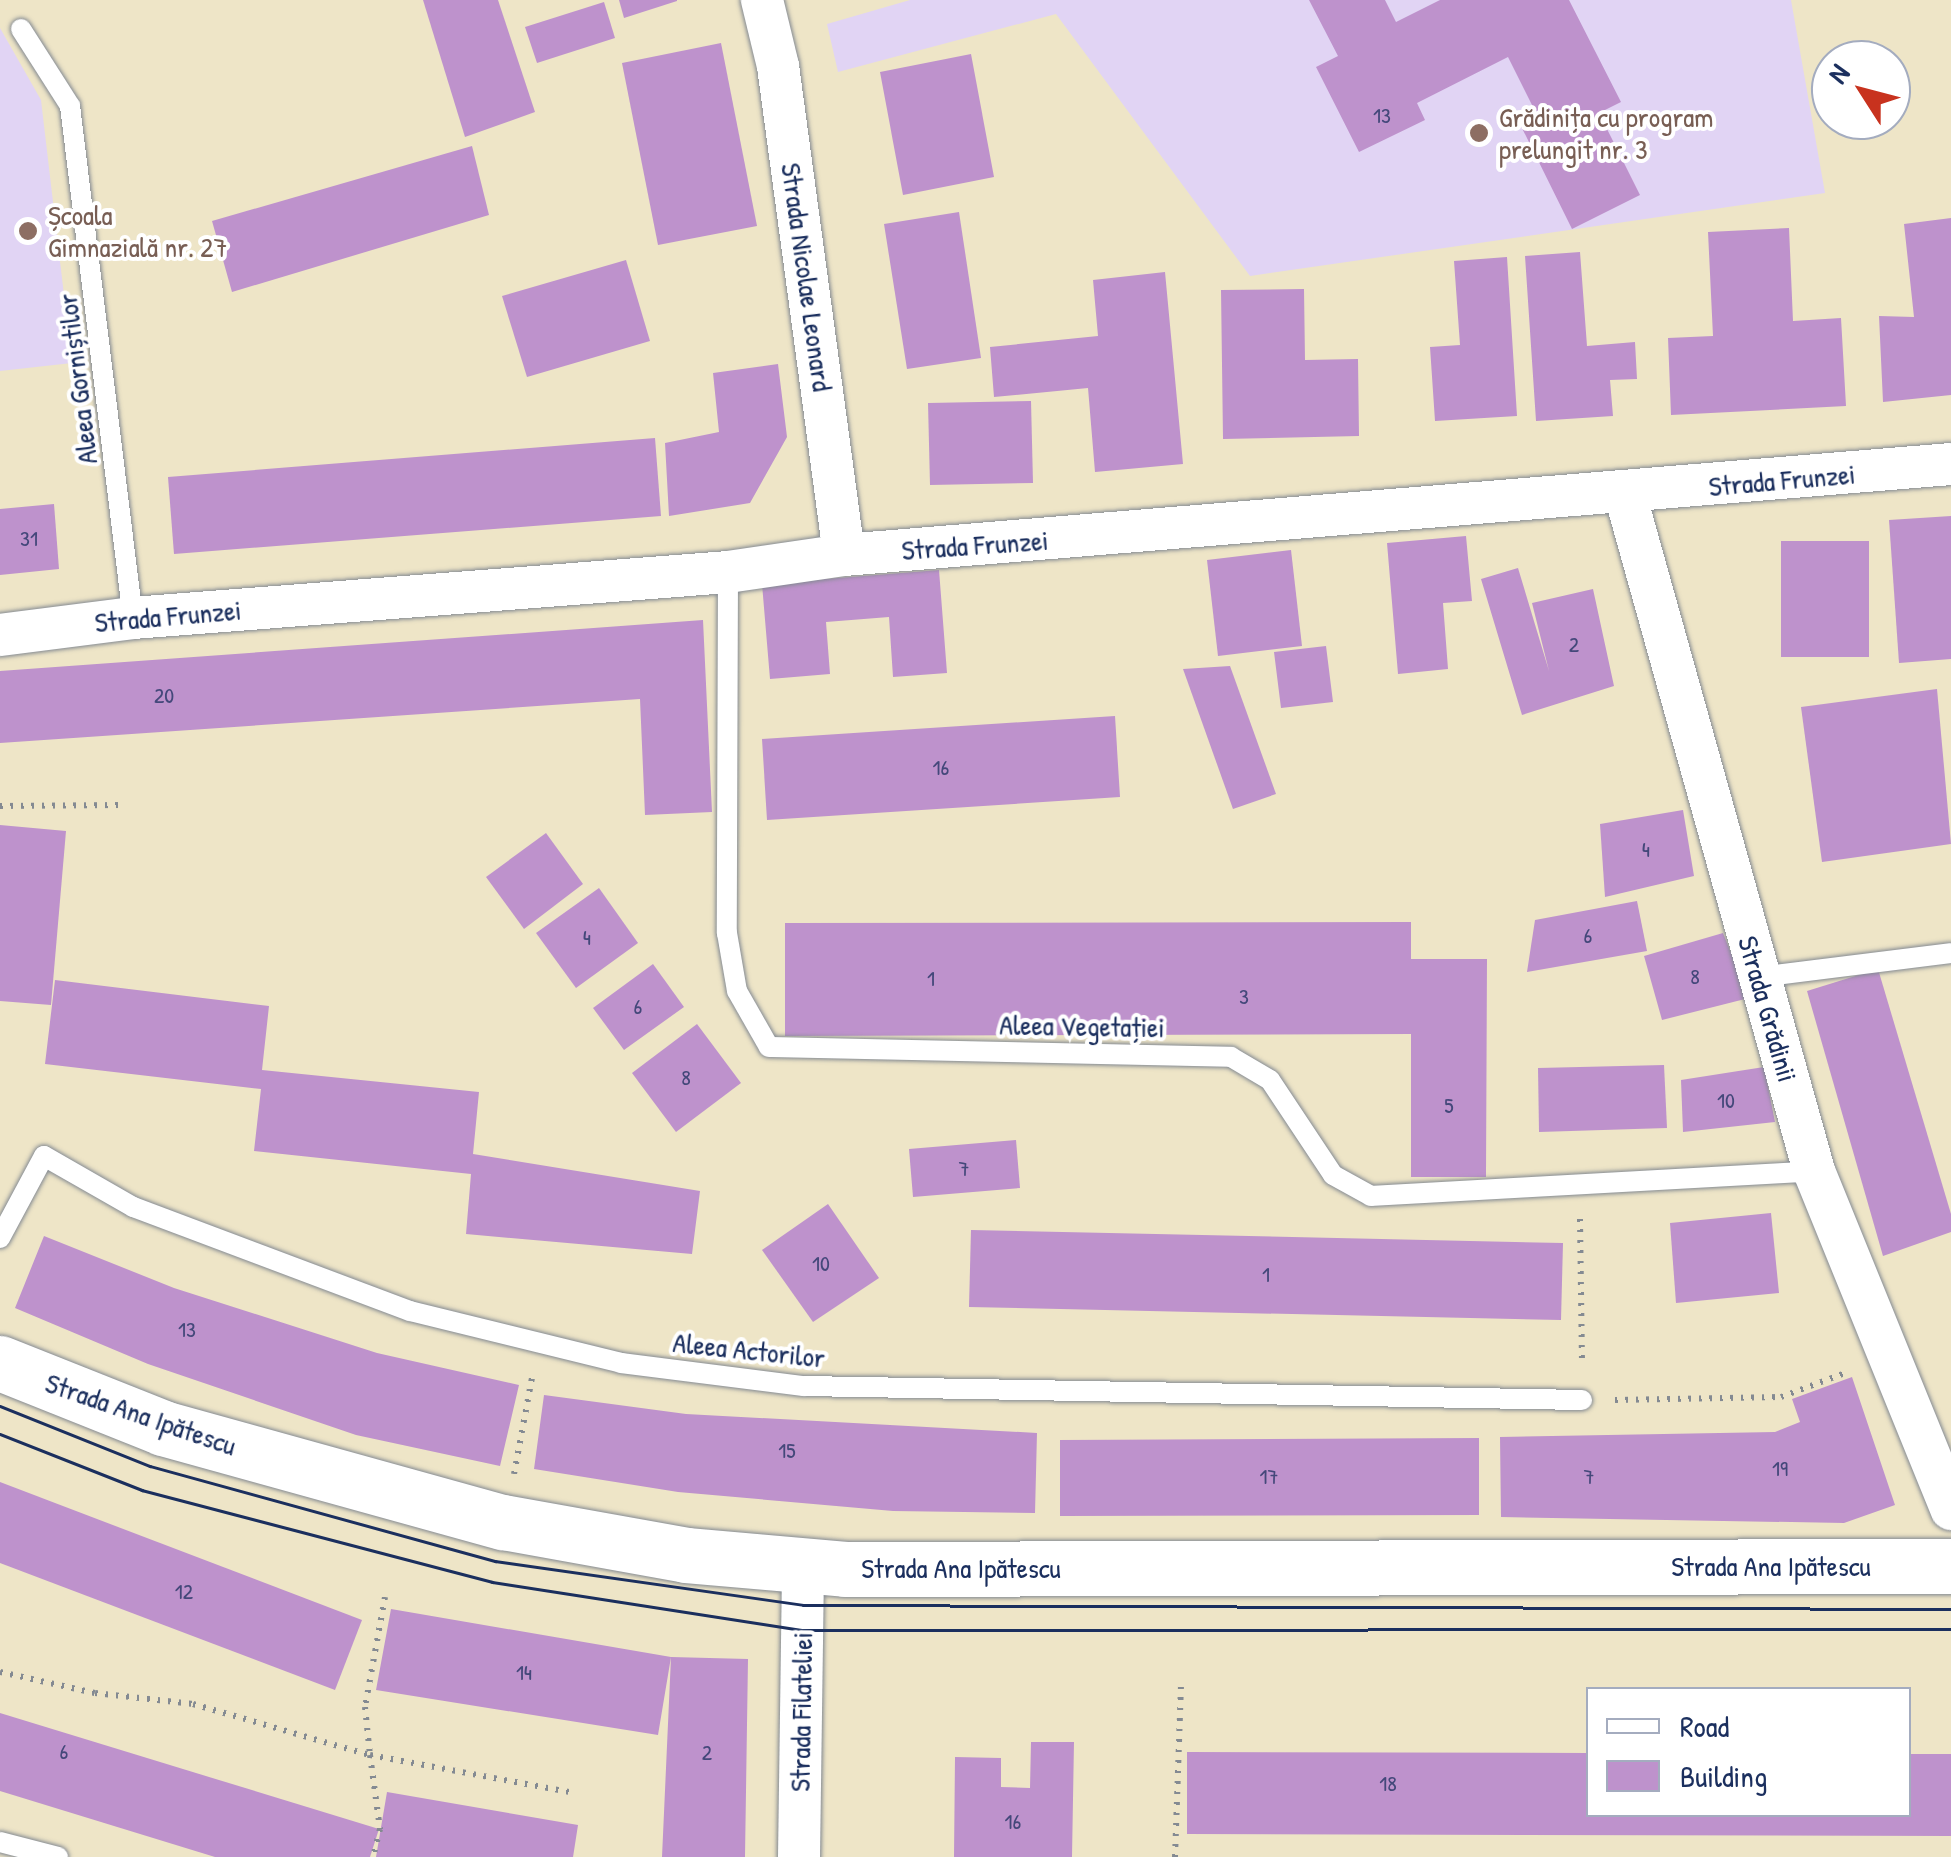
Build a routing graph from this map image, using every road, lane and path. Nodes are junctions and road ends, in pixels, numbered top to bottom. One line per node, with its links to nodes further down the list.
1 (762, 0): 5 (street, Strada Nicolae Leonard)
2 (21, 29): 7 (lane, Aleea Gorniștilor)
3 (1951, 464): 4 (street, Strada Frunzei)
4 (1626, 494): 5 (street, Strada Frunzei); 12 (street, Strada Grădinii)
5 (844, 555): 6 (street, Strada Frunzei)
6 (728, 572): 7 (street, Strada Frunzei); 14 (lane, Aleea Vegetației)
7 (133, 618): 8 (street, Strada Frunzei)
8 (0, 635)
9 (121, 805): 10 (path)
10 (0, 806)
11 (1951, 953): 12 (lane)
12 (1759, 977): 13 (street, Strada Grădinii)
13 (1814, 1171): 14 (lane, Aleea Vegetației); 17 (street, Strada Grădinii)
14 (1580, 1184): 19 (path)
15 (0, 1238): 16 (lane, Aleea Actorilor)
16 (538, 1348): 19 (lane, Aleea Actorilor); 20 (path)
17 (1887, 1358): 19 (path); 21 (street, Strada Grădinii)
18 (0, 1363): 22 (street, Strada Ana Ipătescu)
19 (1582, 1400)
20 (514, 1477)
21 (1951, 1509)
22 (804, 1566): 23 (street, Strada Ana Ipătescu); 32 (street, Strada Filateliei)
23 (1951, 1566)
24 (385, 1597): 27 (path)
25 (0, 1672): 27 (path)
26 (1181, 1686): 33 (path)
27 (370, 1755): 28 (path); 31 (path)
28 (576, 1793)
29 (0, 1842): 30 (lane)
30 (58, 1857)
31 (373, 1857)
32 (798, 1857)
33 (1176, 1857)

